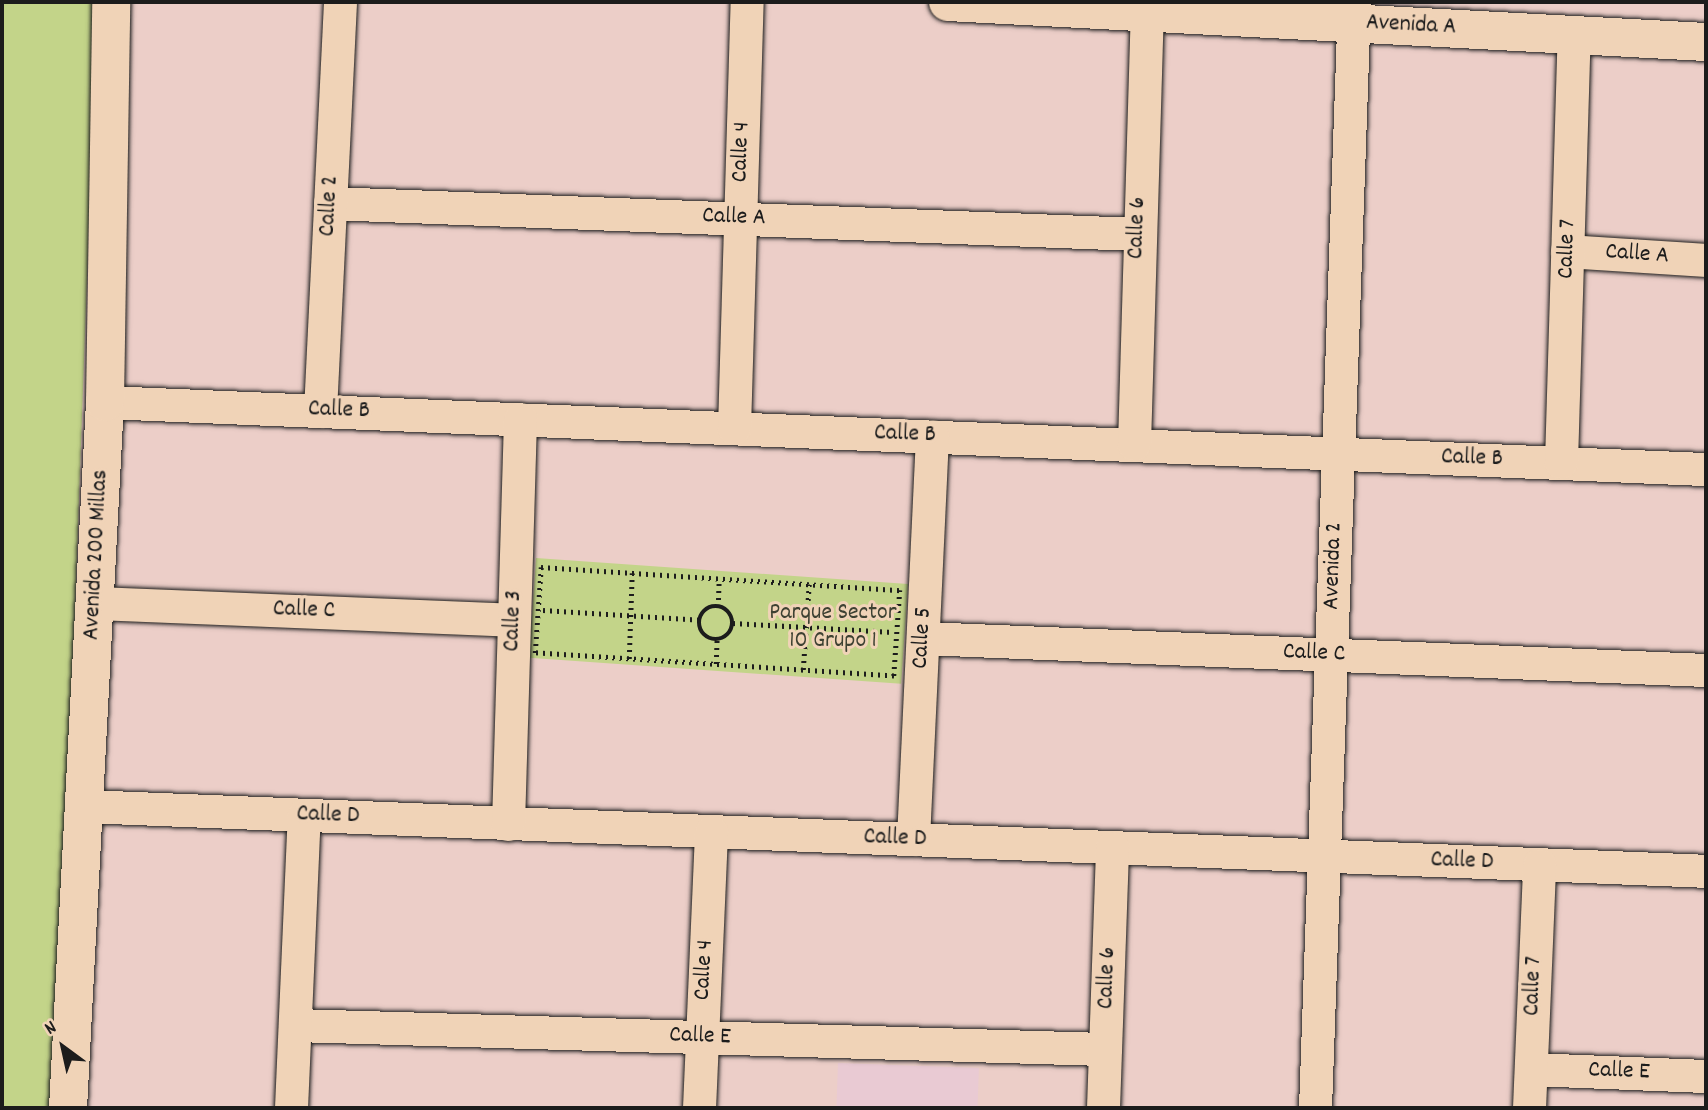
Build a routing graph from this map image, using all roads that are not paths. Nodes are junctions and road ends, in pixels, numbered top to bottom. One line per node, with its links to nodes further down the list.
1 (111, 2): 14 (street, Avenida 200 Millas)
2 (340, 2): 9 (street, Calle 2)
3 (747, 2): 10 (street, Calle 4)
4 (948, 2): 5 (street, Avenida A)
5 (1147, 12): 6 (street, Avenida A); 11 (street, Calle 6)
6 (1354, 12): 7 (street, Avenida A); 20 (street, Avenida 2)
7 (1574, 34): 8 (street, Avenida A); 12 (street, Calle 7)
8 (1706, 41)
9 (330, 203): 10 (street, Calle A); 15 (street, Calle 2)
10 (740, 219): 11 (street, Calle A); 17 (street, Calle 4)
11 (1137, 234): 19 (street, Calle 6)
12 (1567, 251): 13 (street, Calle A); 21 (street, Calle 7)
13 (1706, 260)
14 (105, 402): 15 (street, Calle B); 23 (street, Avenida 200 Millas)
15 (320, 411): 16 (street, Calle B)
16 (520, 419): 17 (street, Calle B); 24 (street, Calle 3)
17 (734, 428): 18 (street, Calle B)
18 (932, 436): 19 (street, Calle B); 25 (street, Calle 5)
19 (1134, 444): 20 (street, Calle B)
20 (1338, 453): 21 (street, Calle B); 26 (street, Avenida 2)
21 (1560, 463): 22 (street, Calle B)
22 (1706, 468)
23 (94, 603): 24 (street, Calle C); 28 (street, Avenida 200 Millas)
24 (522, 613): 30 (street, Calle 3)
25 (914, 635): 26 (street, Calle C); 32 (street, Calle 5)
26 (1331, 655): 27 (street, Calle C); 34 (street, Avenida 2)
27 (1706, 670)
28 (84, 806): 29 (street, Calle D); 42 (street, Avenida 200 Millas)
29 (304, 815): 30 (street, Calle D); 37 (street)
30 (508, 824): 31 (street, Calle D)
31 (711, 832): 32 (street, Calle D); 38 (street, Calle 4)
32 (913, 839): 33 (street, Calle D)
33 (1112, 848): 34 (street, Calle D); 39 (street, Calle 6)
34 (1323, 856): 35 (street, Calle D); 46 (street, Avenida 2)
35 (1539, 865): 36 (street, Calle D); 40 (street, Calle 7)
36 (1706, 872)
37 (295, 1025): 38 (street, Calle E); 43 (street)
38 (702, 1037): 39 (street, Calle E); 44 (street, Calle 4)
39 (1105, 1049): 45 (street, Calle 6)
40 (1531, 1069): 41 (street, Calle E); 47 (street, Calle 7)
41 (1706, 1076)
42 (68, 1108)
43 (291, 1108)
44 (699, 1108)
45 (1103, 1108)
46 (1315, 1108)
47 (1529, 1108)

